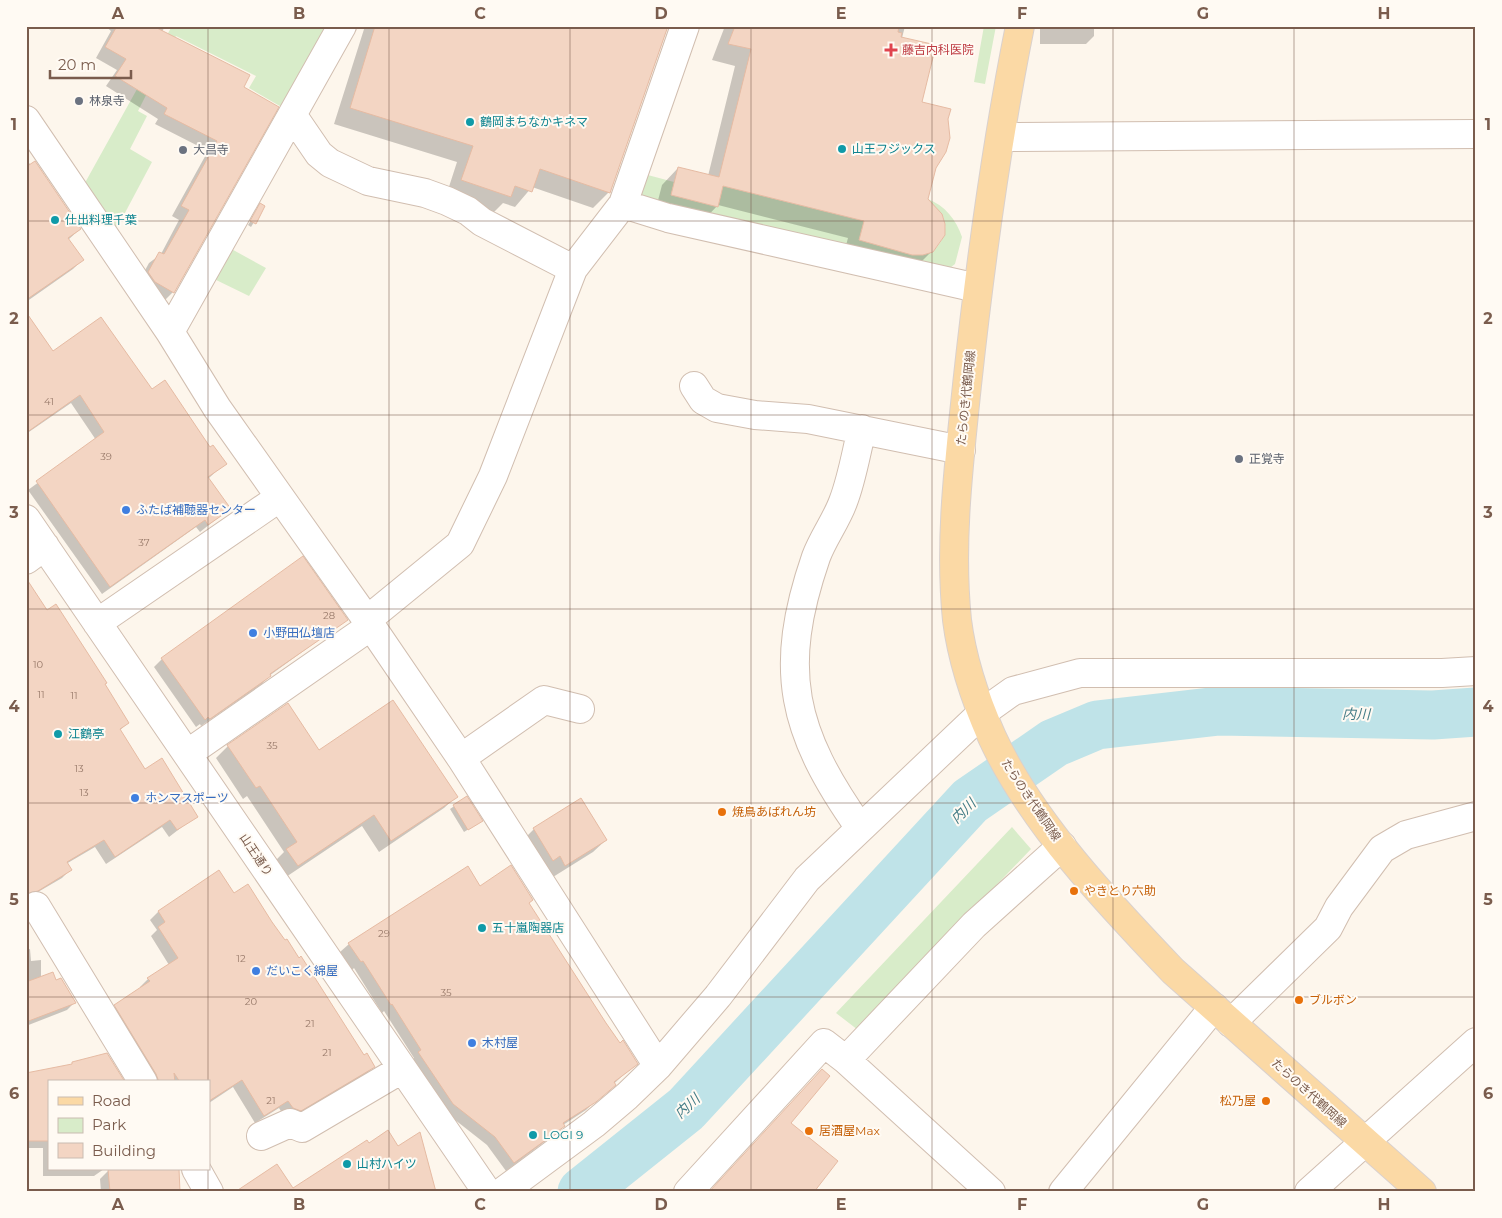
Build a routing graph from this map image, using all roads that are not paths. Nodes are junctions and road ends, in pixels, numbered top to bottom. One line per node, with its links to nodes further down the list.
1 (342, 26): 5 (street)
2 (685, 26): 8 (street)
3 (1020, 26): 7 (main road, たらのき代鶴岡線)
4 (26, 120): 11 (street)
5 (288, 124): 9 (street); 11 (street)
6 (1476, 134): 7 (street)
7 (1001, 137): 10 (main road, たらのき代鶴岡線)
8 (623, 204): 9 (street); 10 (street)
9 (573, 269): 19 (street)
10 (978, 288): 14 (main road, たらのき代鶴岡線)
11 (170, 332): 15 (street)
12 (694, 386): 13 (street)
13 (862, 429): 14 (street); 26 (street)
14 (960, 450): 22 (main road, たらのき代鶴岡線)
15 (279, 498): 18 (street); 19 (street)
16 (26, 518): 17 (street, 山王通り)
17 (36, 553): 18 (street, 山王通り)
18 (97, 623): 23 (street, 山王通り)
19 (369, 623): 23 (street); 24 (street)
20 (1476, 671): 22 (street)
21 (580, 709): 24 (street)
22 (987, 725): 26 (street); 27 (main road, たらのき代鶴岡線)
23 (187, 754): 33 (street, 山王通り)
24 (461, 758): 32 (street)
25 (1476, 816): 29 (street)
26 (860, 828): 32 (street)
27 (1062, 846): 29 (main road, たらのき代鶴岡線); 31 (street)
28 (36, 906): 34 (street)
29 (1223, 1015): 36 (main road, たらのき代鶴岡線); 43 (street)
30 (1476, 1042): 36 (street)
31 (846, 1060): 41 (street); 42 (street)
32 (658, 1066): 40 (street)
33 (402, 1068): 35 (street); 39 (street, 山王通り)
34 (142, 1080)
35 (261, 1136)
36 (1364, 1142): 44 (street); 45 (main road, たらのき代鶴岡線)
37 (197, 1170): 38 (street)
38 (210, 1192)
39 (487, 1192)
40 (502, 1192)
41 (688, 1192)
42 (991, 1192)
43 (1063, 1192)
44 (1309, 1192)
45 (1422, 1192)

